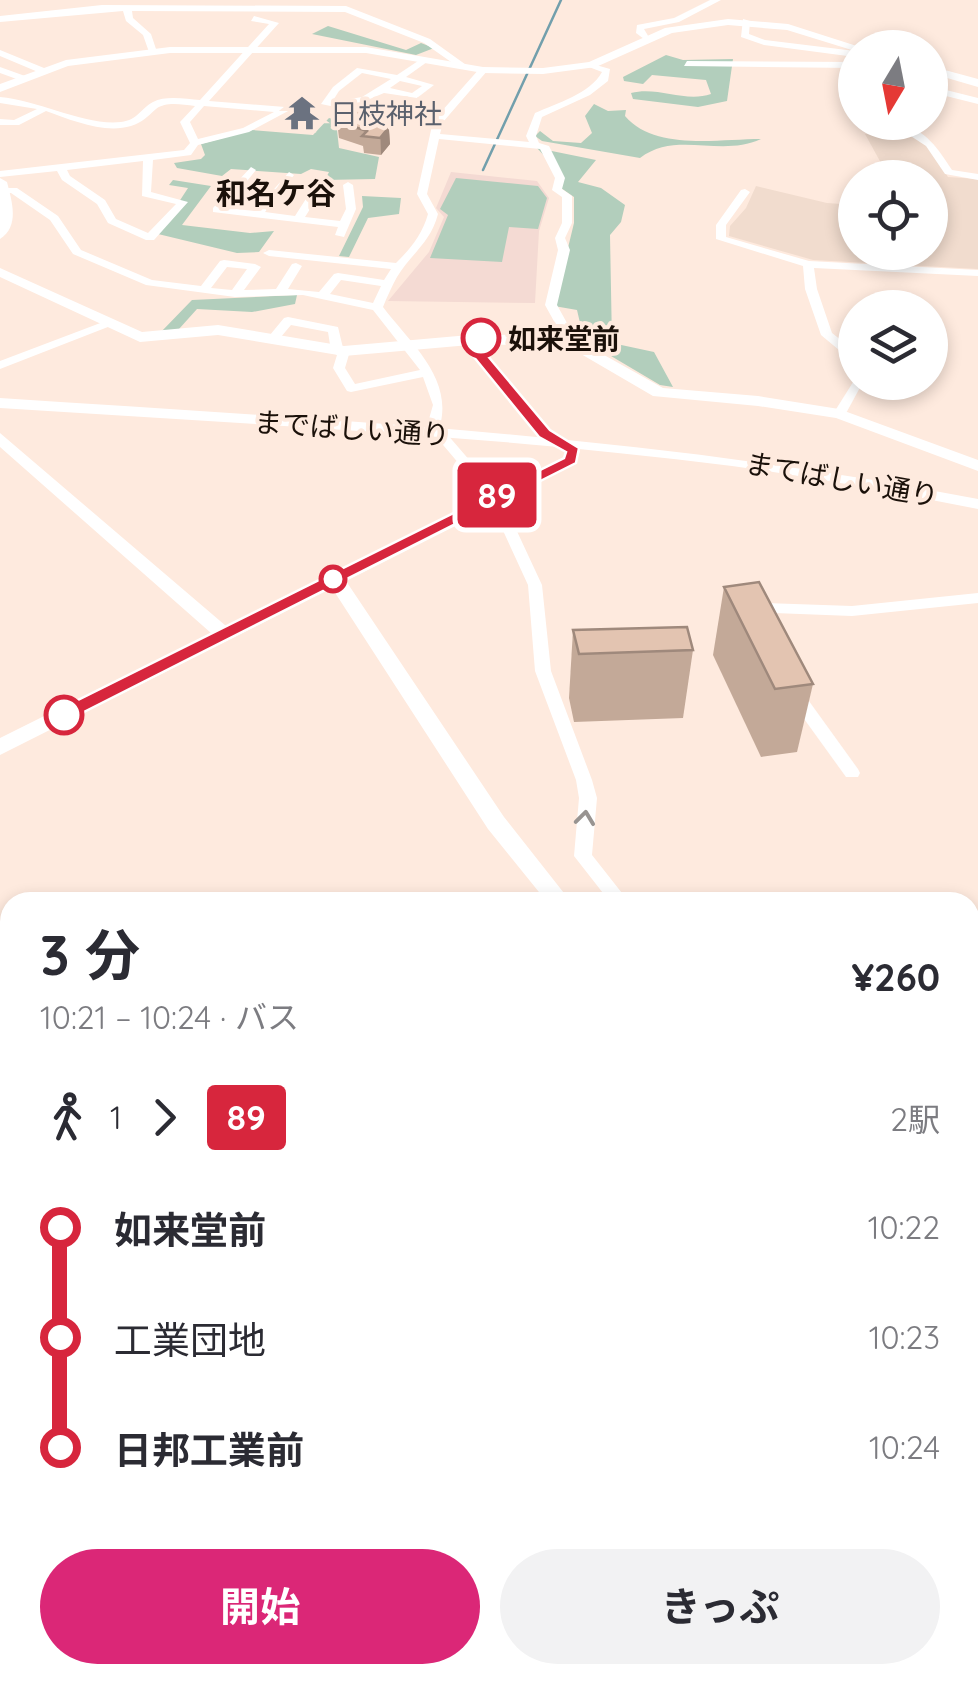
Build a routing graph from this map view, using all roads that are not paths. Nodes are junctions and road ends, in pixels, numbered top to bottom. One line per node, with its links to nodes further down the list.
1 (717, 0): 7 (street)
2 (351, 5): 4 (street); 17 (street)
3 (127, 8): 4 (street); 5 (street); 11 (street)
4 (248, 10): 9 (street)
5 (0, 20)
6 (746, 22): 7 (street); 8 (street); 10 (street)
7 (648, 38): 14 (street)
8 (838, 45)
9 (252, 49): 11 (street); 13 (street); 30 (street)
10 (838, 49)
11 (153, 52): 19 (street)
12 (0, 53): 19 (street)
13 (424, 60): 17 (street); 23 (street)
14 (592, 64): 20 (street); 36 (street)
15 (687, 64): 16 (street)
16 (838, 65)
17 (464, 68): 20 (street)
18 (0, 70): 22 (street)
19 (41, 70): 22 (street)
20 (483, 70): 33 (street)
21 (948, 77): 24 (street)
22 (22, 78): 25 (street)
23 (397, 78): 26 (street); 26 (street); 26 (street)
24 (978, 83)
25 (0, 88)
26 (380, 89)
27 (948, 98): 29 (street)
28 (0, 100): 31 (street)
29 (978, 102)
30 (203, 105): 31 (street); 35 (street); 35 (street)
31 (46, 108): 32 (street)
32 (0, 122)
33 (435, 136): 36 (street); 53 (street)
34 (924, 140): 42 (street)
35 (195, 144): 37 (street)
36 (535, 145): 63 (street)
37 (148, 159): 38 (street); 38 (street)
38 (62, 170): 40 (street)
39 (251, 170): 47 (street)
40 (0, 174)
41 (289, 175): 47 (street)
42 (978, 177)
43 (322, 182): 48 (street)
44 (348, 185): 48 (street)
45 (1, 186): 49 (street); 57 (street)
46 (745, 192): 51 (street)
47 (258, 215): 48 (street)
48 (298, 220)
49 (0, 235)
50 (269, 253): 53 (street)
51 (808, 264): 55 (street); 65 (street)
52 (296, 266): 58 (street)
53 (399, 267): 56 (street)
54 (0, 272): 62 (street)
55 (978, 273)
56 (388, 284): 60 (street); 61 (street)
57 (203, 292): 59 (street); 59 (street)
58 (280, 292): 59 (street); 60 (street)
59 (234, 294)
60 (323, 295): 61 (street)
61 (378, 307): 66 (street)
62 (106, 325): 67 (street); 68 (street)
63 (524, 339): 64 (street); 72 (street)
64 (467, 340): 66 (street); 76 (street)
65 (838, 344)
66 (408, 346): 67 (street); 69 (street)
67 (340, 351): 69 (street)
68 (0, 365)
69 (428, 372): 76 (street)
70 (847, 400): 72 (street)
71 (0, 402): 74 (street, までばしい通り)
72 (839, 414): 75 (street)
73 (0, 438): 80 (street)
74 (704, 455): 77 (street, まてばしい通り)
75 (978, 466)
76 (494, 498): 78 (street); 86 (street, one-way to 76)
77 (978, 504)
78 (335, 578): 80 (street); 85 (street)
79 (978, 598): 81 (street)
80 (224, 634): 83 (street)
81 (773, 638)
82 (785, 680): 84 (street)
83 (0, 747)
84 (852, 773)
85 (552, 892)
86 (612, 892)

